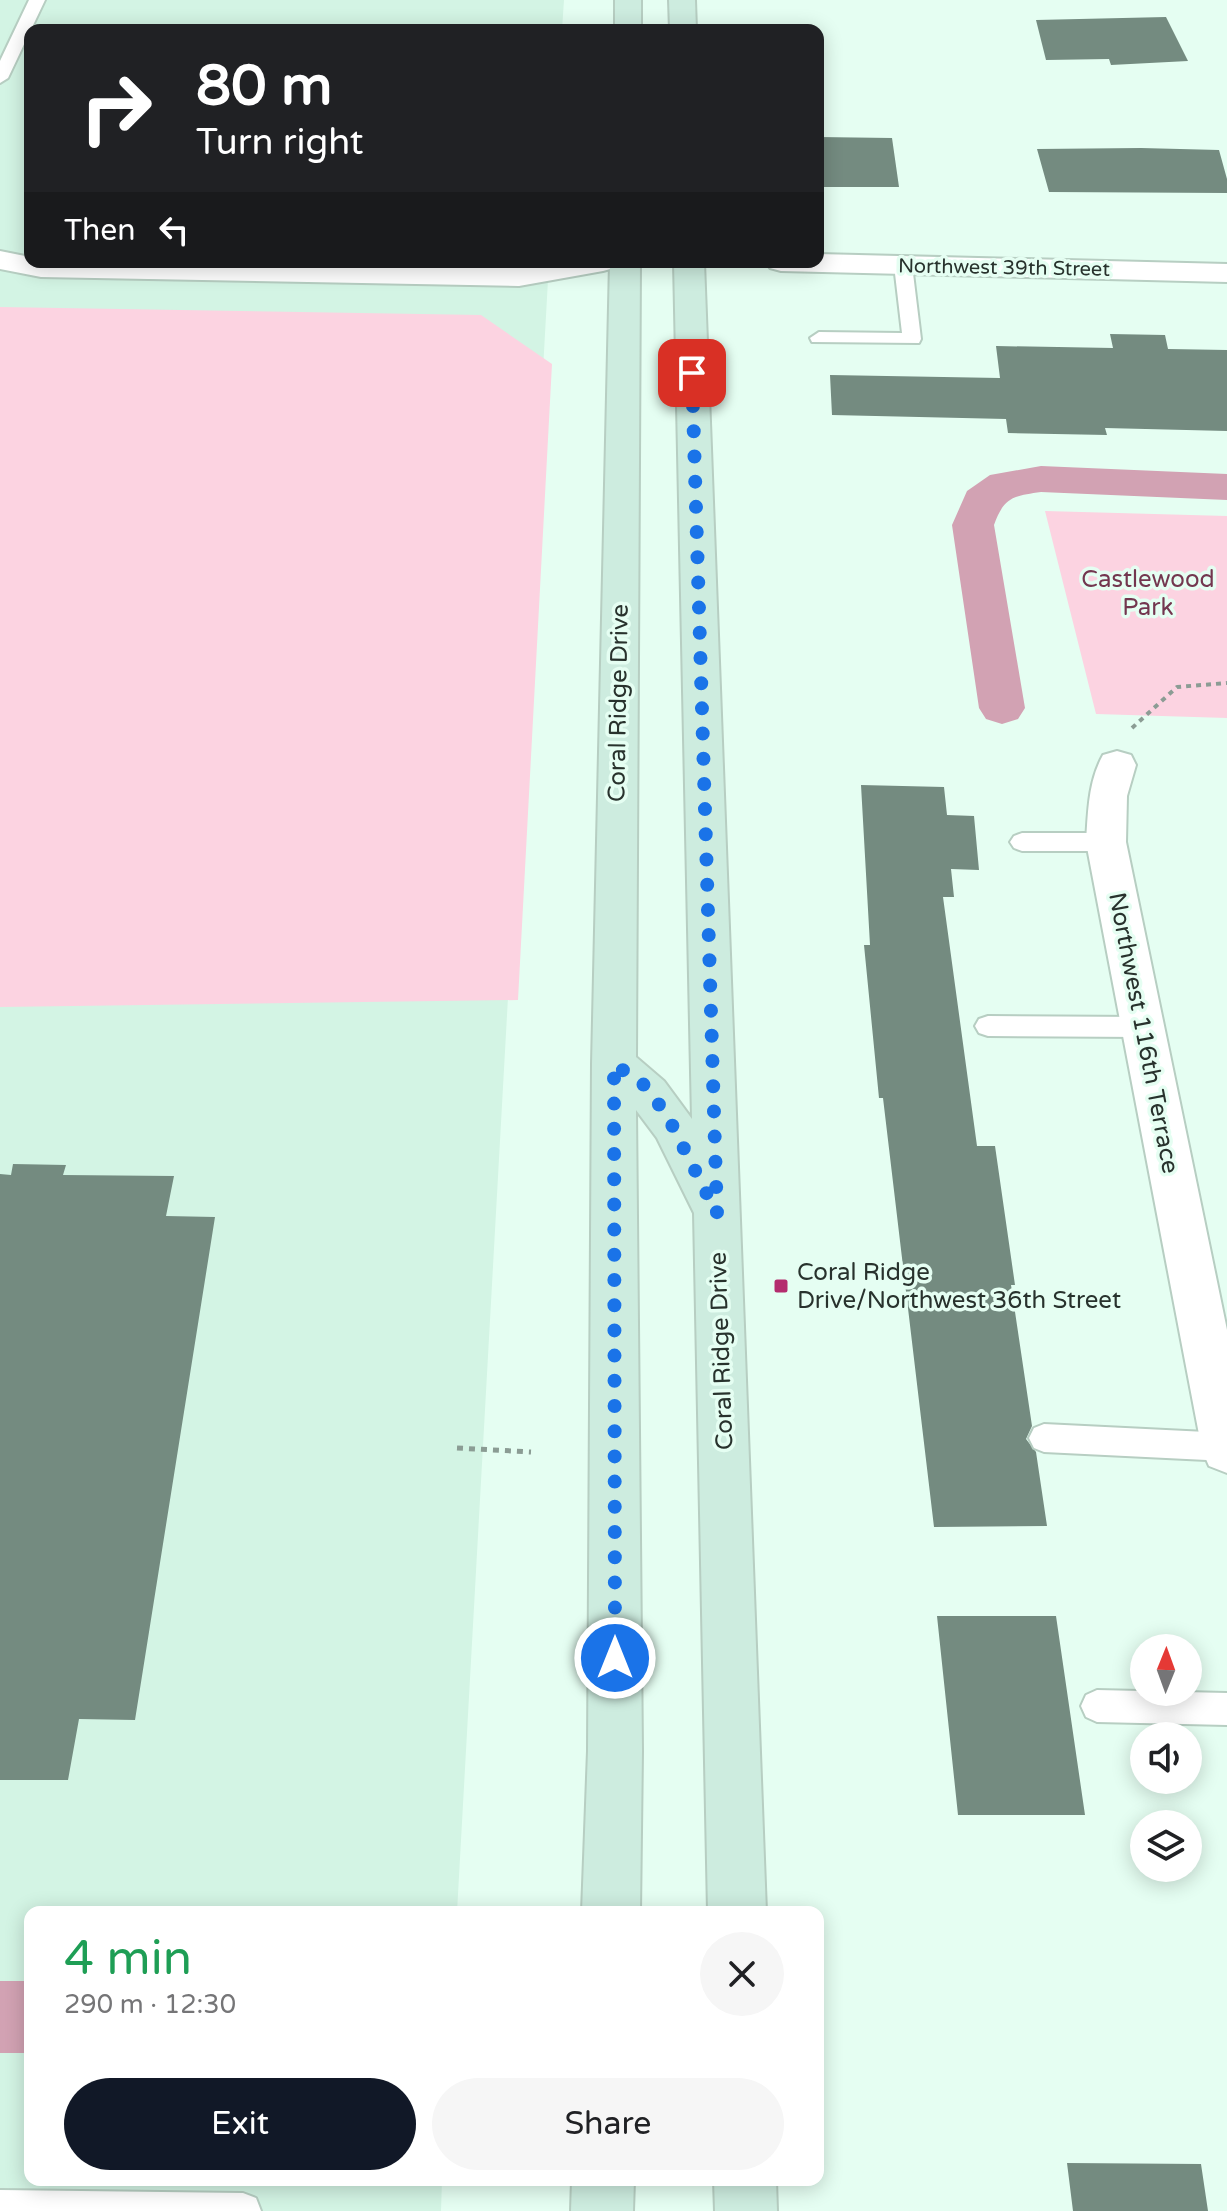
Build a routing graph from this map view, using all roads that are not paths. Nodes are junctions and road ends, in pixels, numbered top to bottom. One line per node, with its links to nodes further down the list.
1 (37, 0): 4 (lane)
2 (628, 0): 5 (main road)
3 (682, 0): 6 (main road)
4 (26, 24)
5 (628, 24)
6 (683, 24)
7 (24, 27): 8 (lane)
8 (0, 78)
9 (5, 244): 10 (street)
10 (24, 257)
11 (824, 263): 12 (street, Northwest 39th Street)
12 (903, 265): 17 (street, Northwest 39th Street); 18 (lane)
13 (41, 268): 14 (street)
14 (569, 268)
15 (625, 268): 24 (main road, Coral Ridge Drive)
16 (689, 268): 25 (main road, Coral Ridge Drive)
17 (1227, 273)
18 (819, 338)
19 (1117, 765): 21 (street, Northwest 116th Terrace)
20 (1022, 842): 21 (lane)
21 (1106, 842): 23 (street, Northwest 116th Terrace)
22 (988, 1026): 23 (lane)
23 (1143, 1027): 27 (street, Northwest 116th Terrace)
24 (614, 1064): 25 (main road); 30 (main road, Coral Ridge Drive)
25 (717, 1214): 31 (main road, Coral Ridge Drive)
26 (1044, 1438): 27 (lane)
27 (1227, 1448)
28 (1097, 1706): 29 (lane)
29 (1227, 1709)
30 (611, 1906)
31 (737, 1906)
32 (603, 2186): 36 (main road)
33 (745, 2186): 37 (main road)
34 (0, 2208): 35 (lane)
35 (243, 2211)
36 (602, 2211)
37 (746, 2211)

